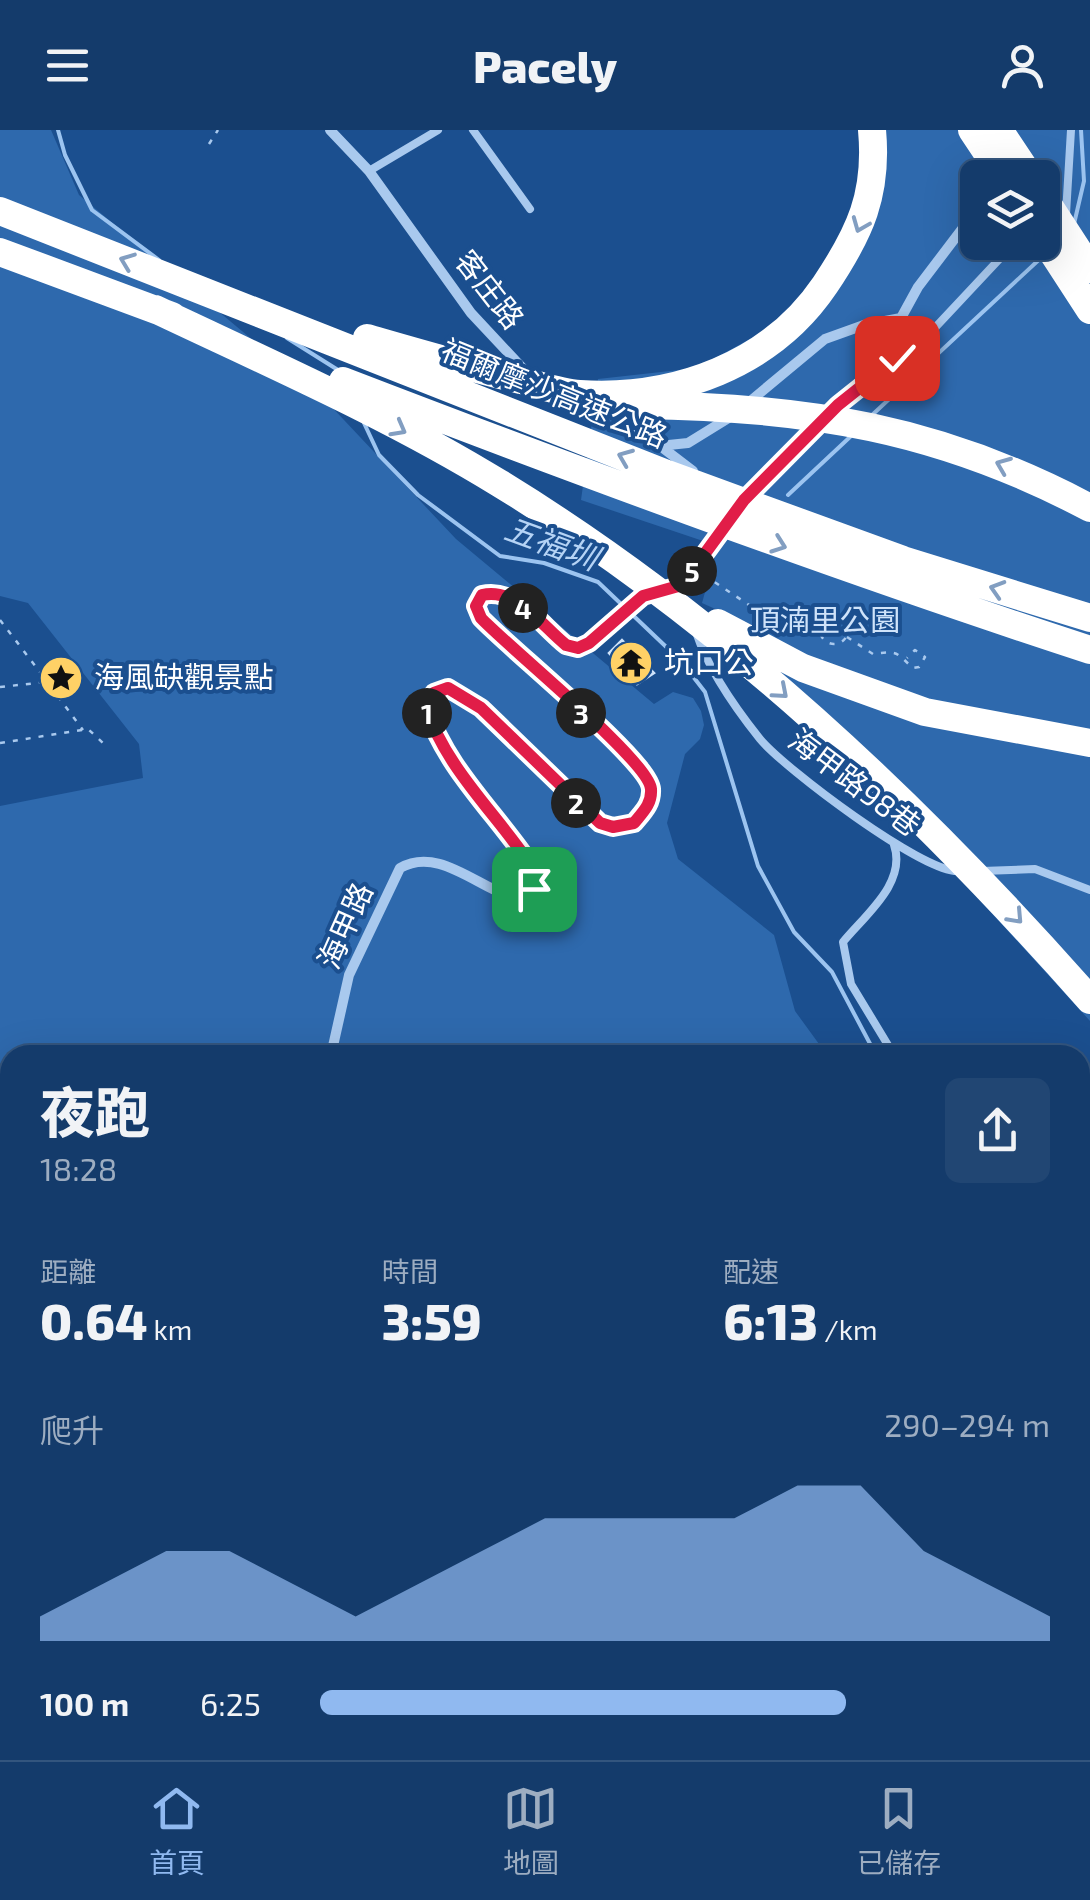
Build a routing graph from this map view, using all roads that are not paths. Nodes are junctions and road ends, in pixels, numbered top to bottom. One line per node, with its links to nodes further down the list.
1 (330, 130): 11 (street, 客庄路)
2 (438, 130): 11 (lane)
3 (473, 130): 12 (lane)
4 (872, 130): 25 (highway, one-way to 25, bridge)
5 (972, 130): 8 (highway, bridge)
6 (1001, 130): 9 (street); 10 (highway, bridge)
7 (1071, 130): 15 (lane)
8 (992, 160)
9 (996, 160)
10 (1020, 160)
11 (370, 171): 26 (street, 客庄路)
12 (530, 209)
13 (0, 212): 21 (highway, 福爾摩沙高速公路, one-way to 13, bridge)
14 (1060, 224): 20 (highway, bridge)
15 (1060, 228)
16 (960, 229): 24 (street)
17 (0, 252): 22 (highway, 福爾摩沙高速公路, bridge)
18 (998, 260): 24 (lane)
19 (1054, 260): 23 (highway, bridge)
20 (1090, 270)
21 (170, 277): 25 (highway, bridge); 30 (highway, 福爾摩沙高速公路, one-way to 21, bridge)
22 (155, 309): 29 (highway, one-way to 29, bridge); 31 (highway, 福爾摩沙高速公路, one-way to 31, bridge)
23 (1090, 310)
24 (901, 318): 26 (street); 27 (street)
25 (577, 394): 28 (highway, one-way to 25, bridge)
26 (660, 446): 27 (street, 客庄路)
27 (744, 500): 29 (street)
28 (1090, 508)
29 (677, 592): 32 (highway, bridge); 33 (lane, 海甲路98巷); 35 (highway, one-way to 35, bridge); 36 (street, 海甲路)
30 (1090, 618)
31 (1090, 650)
32 (1090, 742)
33 (894, 845): 34 (lane, 海甲路98巷); 37 (lane)
34 (1090, 890)
35 (1090, 1000)
36 (333, 1045)
37 (888, 1045)

